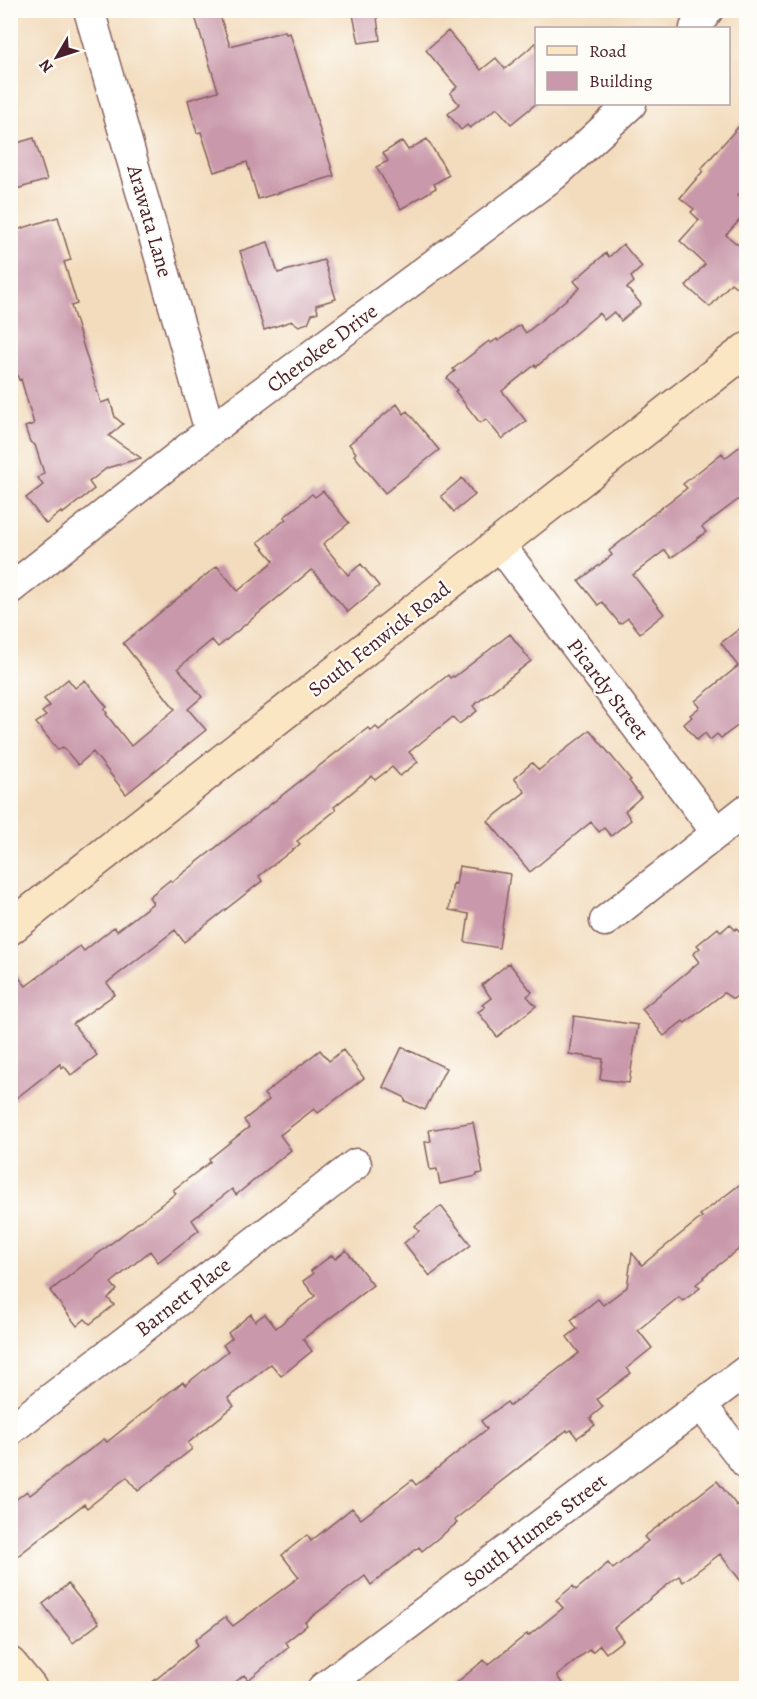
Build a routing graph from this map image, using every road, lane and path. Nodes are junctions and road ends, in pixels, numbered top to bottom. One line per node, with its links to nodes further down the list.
1 (89, 10): 6 (street, Arawata Lane)
2 (708, 10): 3 (street)
3 (696, 27)
4 (630, 105): 6 (street, Cherokee Drive)
5 (747, 350): 7 (street, South Fenwick Road)
6 (210, 431): 8 (street, Cherokee Drive)
7 (499, 544): 10 (street, Picardy Street); 12 (street, South Fenwick Road)
8 (10, 589)
9 (747, 810): 10 (street)
10 (717, 833): 11 (street)
11 (605, 921)
12 (10, 928)
13 (356, 1164): 16 (street, Barnett Place)
14 (747, 1371): 15 (street, South Humes Street)
15 (702, 1406): 17 (street); 20 (street, South Humes Street)
16 (10, 1430)
17 (747, 1463)
18 (10, 1664): 19 (street)
19 (30, 1689)
20 (323, 1689)

